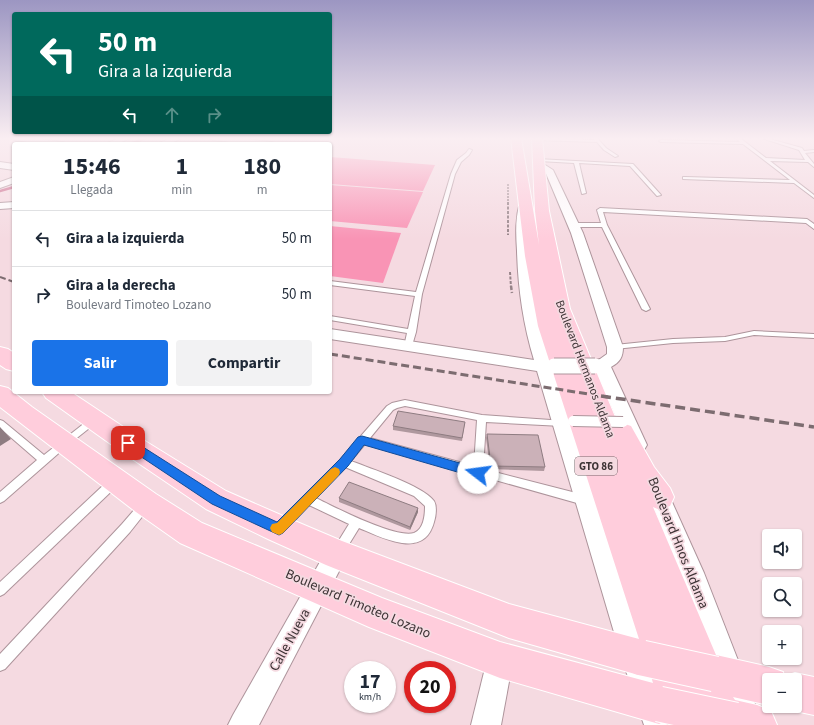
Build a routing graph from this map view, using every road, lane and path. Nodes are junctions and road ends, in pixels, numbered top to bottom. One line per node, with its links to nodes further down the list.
1 (454, 172): 22 (lane)
2 (521, 172): 15 (main road, Boulevard Hermanos Aldama / GTO 86)
3 (540, 172): 35 (main road, Boulevard Hermanos Aldama / GTO 86)
4 (550, 172): 18 (street)
5 (579, 172): 12 (lane)
6 (637, 172): 13 (lane)
7 (781, 172): 10 (lane)
8 (685, 178): 10 (lane)
9 (12, 181): 11 (street)
10 (794, 182): 14 (lane)
11 (0, 185)
12 (584, 193)
13 (659, 195)
14 (814, 197)
15 (525, 202): 32 (street); 63 (main road, Boulevard Hermanos Aldama / GTO 86)
16 (807, 221): 17 (lane); 19 (lane); 20 (lane)
17 (814, 222)
18 (573, 225): 19 (lane); 28 (street)
19 (604, 225): 23 (lane)
20 (814, 227)
21 (332, 284): 22 (lane)
22 (419, 294): 27 (lane)
23 (646, 309)
24 (332, 319): 27 (lane)
25 (332, 334): 27 (street)
26 (814, 336): 28 (lane)
27 (410, 340): 32 (street)
28 (614, 347): 31 (street)
29 (0, 354): 30 (main road)
30 (12, 363)
31 (598, 365): 32 (street, bridge); 39 (street, Boulevard Hnos Aldama)
32 (548, 366): 38 (street)
33 (0, 394): 42 (main road, Boulevard Timoteo Lozano)
34 (57, 394): 37 (main road)
35 (596, 400): 46 (main road); 64 (main road, Boulevard Hermanos Aldama / GTO 86)
36 (482, 418): 38 (lane); 41 (lane); 44 (lane)
37 (94, 420): 42 (lane); 52 (main road)
38 (566, 422): 39 (lane, bridge); 49 (street)
39 (625, 422): 46 (street, Boulevard Hnos Aldama)
40 (0, 424): 42 (lane)
41 (362, 440): 43 (lane); 44 (lane)
42 (54, 451): 45 (main road, Boulevard Timoteo Lozano); 47 (lane)
43 (344, 462): 48 (lane); 51 (lane)
44 (478, 473): 49 (lane)
45 (115, 480): 50 (main road, Boulevard Timoteo Lozano); 55 (lane)
46 (660, 497): 59 (street, Boulevard Hnos Aldama)
47 (0, 498)
48 (308, 499): 51 (lane); 52 (lane)
49 (584, 500): 56 (street)
50 (146, 503): 54 (main road, Boulevard Timoteo Lozano); 58 (lane)
51 (356, 523): 53 (lane)
52 (279, 529): 53 (main road)
53 (337, 554): 54 (street, Calle Nueva); 56 (main road)
54 (319, 588): 57 (main road, Boulevard Timoteo Lozano); 65 (street, Calle Nueva)
55 (0, 590)
56 (638, 657): 59 (main road, bridge); 63 (street)
57 (500, 660): 63 (main road, Boulevard Timoteo Lozano); 66 (street)
58 (0, 664)
59 (723, 676): 60 (main road); 64 (street, Boulevard Hnos Aldama)
60 (762, 684)
61 (802, 693): 62 (main road)
62 (814, 696)
63 (664, 714): 64 (main road, Boulevard Timoteo Lozano, bridge)
64 (743, 723)
65 (243, 725)
66 (486, 725)

